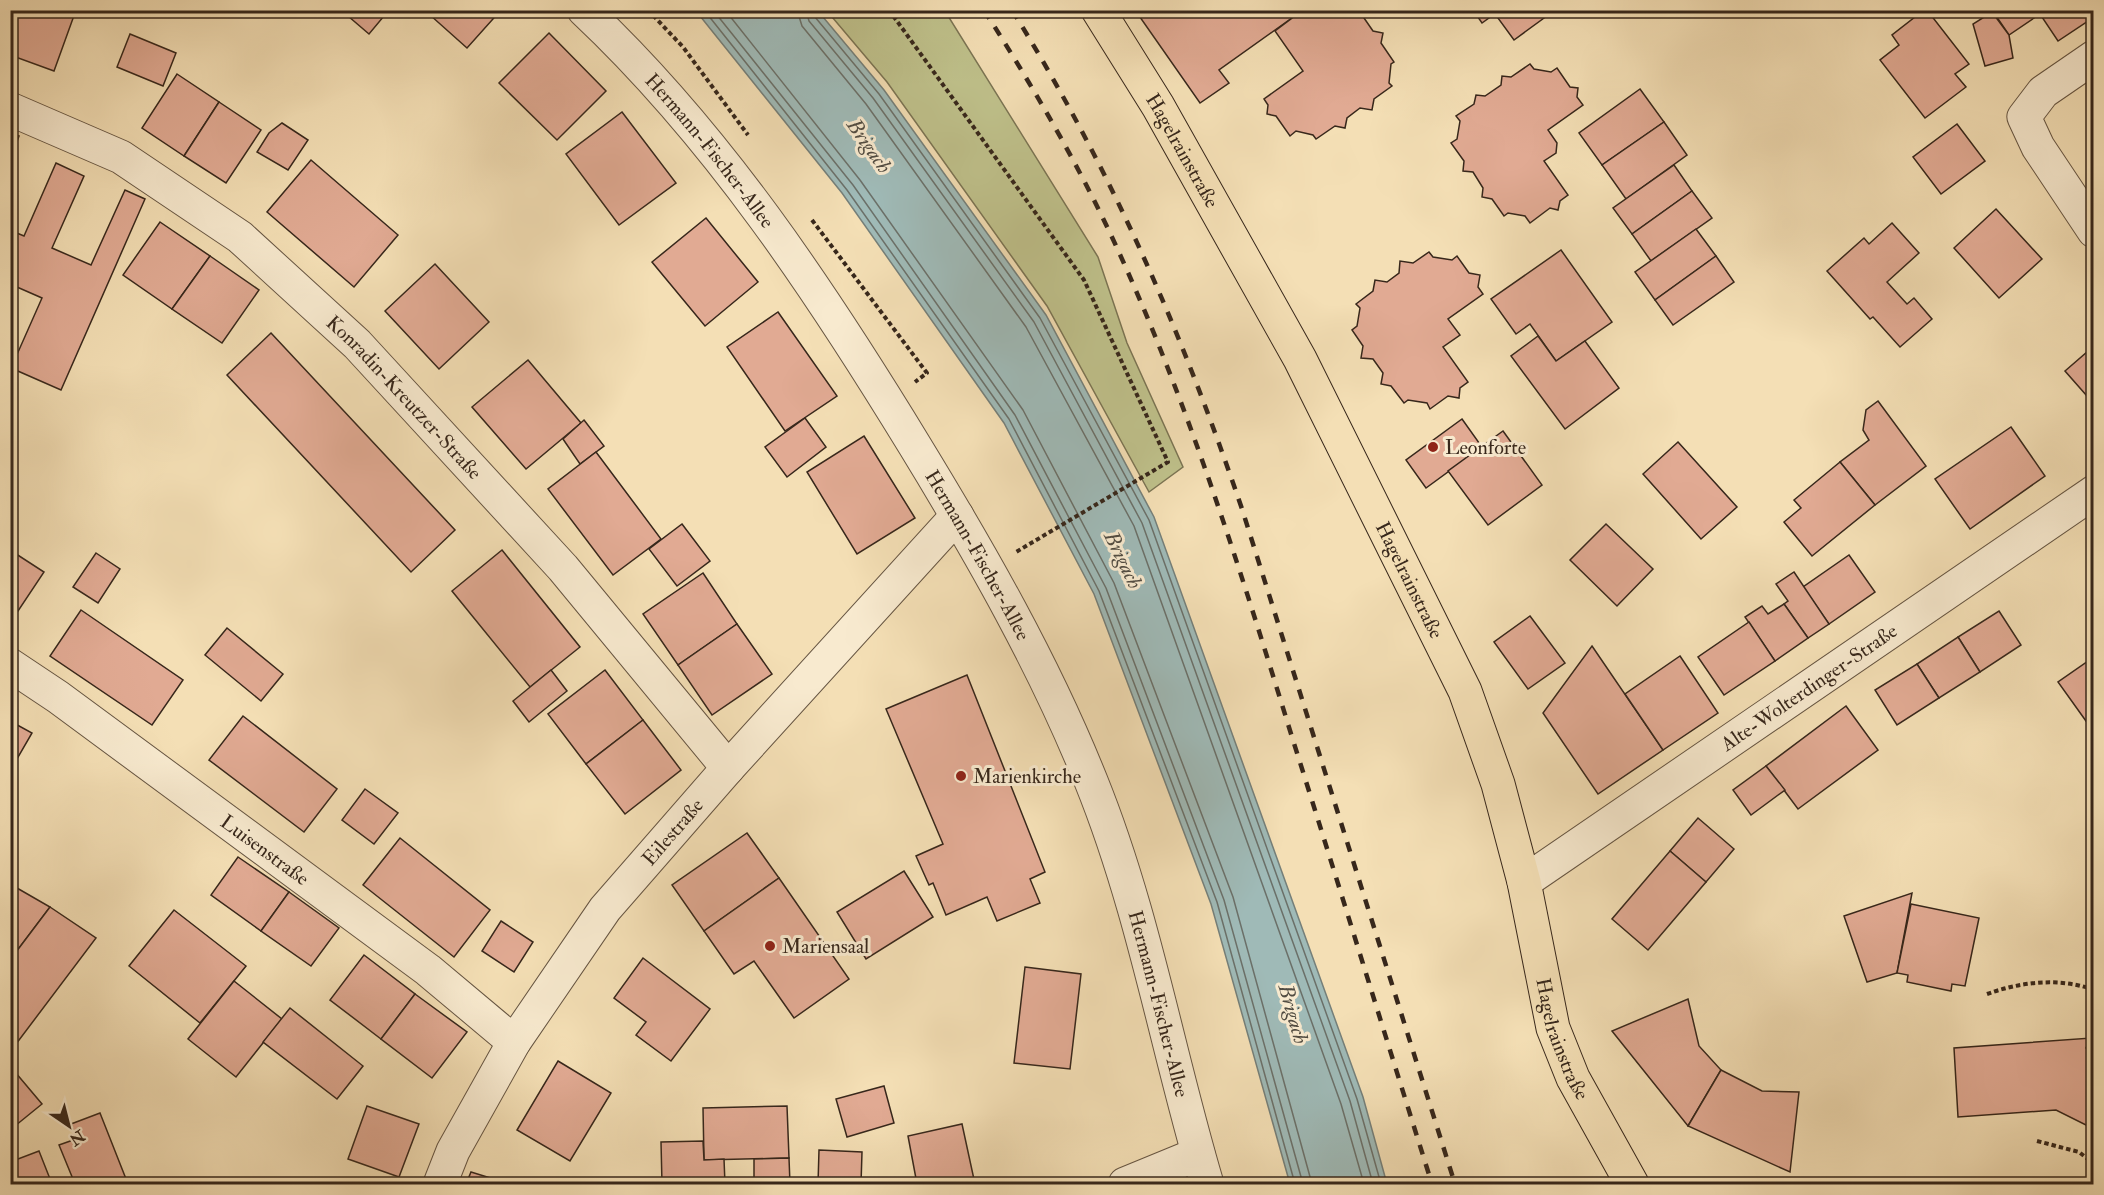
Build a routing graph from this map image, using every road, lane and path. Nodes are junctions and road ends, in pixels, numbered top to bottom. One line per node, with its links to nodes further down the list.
1 (584, 10): 8 (street, Hermann-Fischer-Allee)
2 (890, 10): 9 (path)
3 (1098, 10): 12 (main road, Hagelrainstraße)
4 (2094, 57): 6 (street)
5 (10, 109): 11 (street, Konradin-Kreutzer-Straße)
6 (2094, 231)
7 (2094, 492): 12 (street, Alte-Wolterdinger-Straße)
8 (957, 516): 11 (street, Eilestraße); 18 (street, Hermann-Fischer-Allee)
9 (1018, 551)
10 (10, 664): 15 (street, Luisenstraße)
11 (728, 768): 15 (street, Eilestraße)
12 (1524, 882): 21 (main road, Hagelrainstraße)
13 (2094, 990): 14 (path)
14 (1987, 994)
15 (514, 1042): 19 (street, Eilestraße)
16 (2037, 1141): 17 (path)
17 (2094, 1164)
18 (1203, 1169): 20 (street)
19 (441, 1185)
20 (1125, 1185)
21 (1632, 1185)

